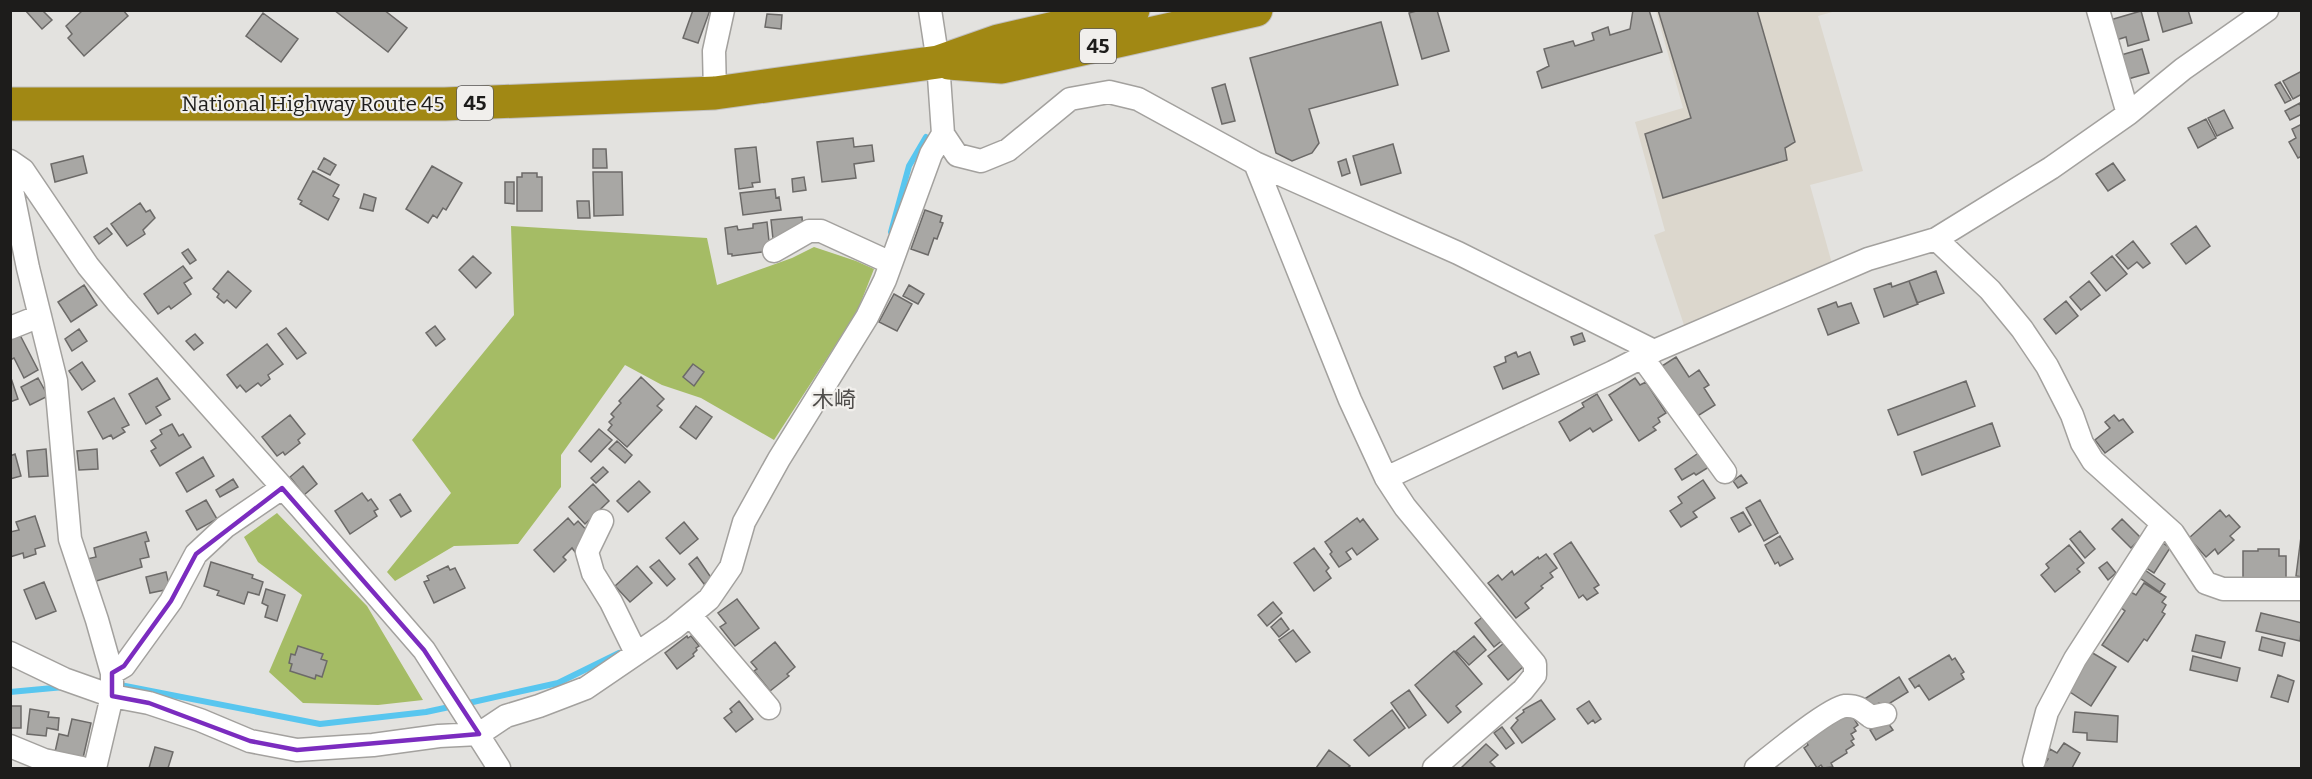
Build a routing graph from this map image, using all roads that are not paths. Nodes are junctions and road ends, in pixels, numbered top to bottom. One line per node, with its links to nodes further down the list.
1 (723, 10): 8 (street)
2 (930, 10): 7 (street)
3 (1133, 10): 7 (highway, National Highway Route 45 / 45)
4 (1256, 10): 7 (highway, National Highway Route 45 / 45)
5 (2098, 10): 10 (street)
6 (2267, 10): 10 (street)
7 (938, 62): 8 (highway, National Highway Route 45 / 45); 11 (street)
8 (715, 93): 9 (highway, National Highway Route 45 / 45)
9 (10, 104)
10 (2128, 114): 15 (street)
11 (943, 134): 13 (street); 17 (street)
12 (10, 160): 23 (street)
13 (1255, 163): 20 (street); 22 (street)
14 (10, 180): 18 (street)
15 (1936, 239): 20 (street); 25 (street)
16 (774, 251): 17 (street)
17 (891, 263): 27 (street)
18 (40, 316): 19 (street); 30 (street)
19 (10, 328)
20 (1648, 354): 21 (street); 22 (street)
21 (1725, 472)
22 (1386, 478): 40 (street)
23 (282, 488): 30 (street); 34 (street)
24 (602, 521): 29 (street)
25 (2162, 524): 26 (street); 36 (street)
26 (2301, 589)
27 (690, 615): 29 (street); 32 (street)
28 (10, 653): 31 (street)
29 (636, 653): 34 (street)
30 (112, 673): 31 (street)
31 (112, 696): 34 (street); 38 (street)
32 (769, 708)
33 (1885, 714): 41 (street)
34 (479, 734): 39 (street)
35 (10, 746): 37 (street)
36 (2034, 761)
37 (82, 768)
38 (95, 768)
39 (499, 768)
40 (1434, 768)
41 (1756, 768)

